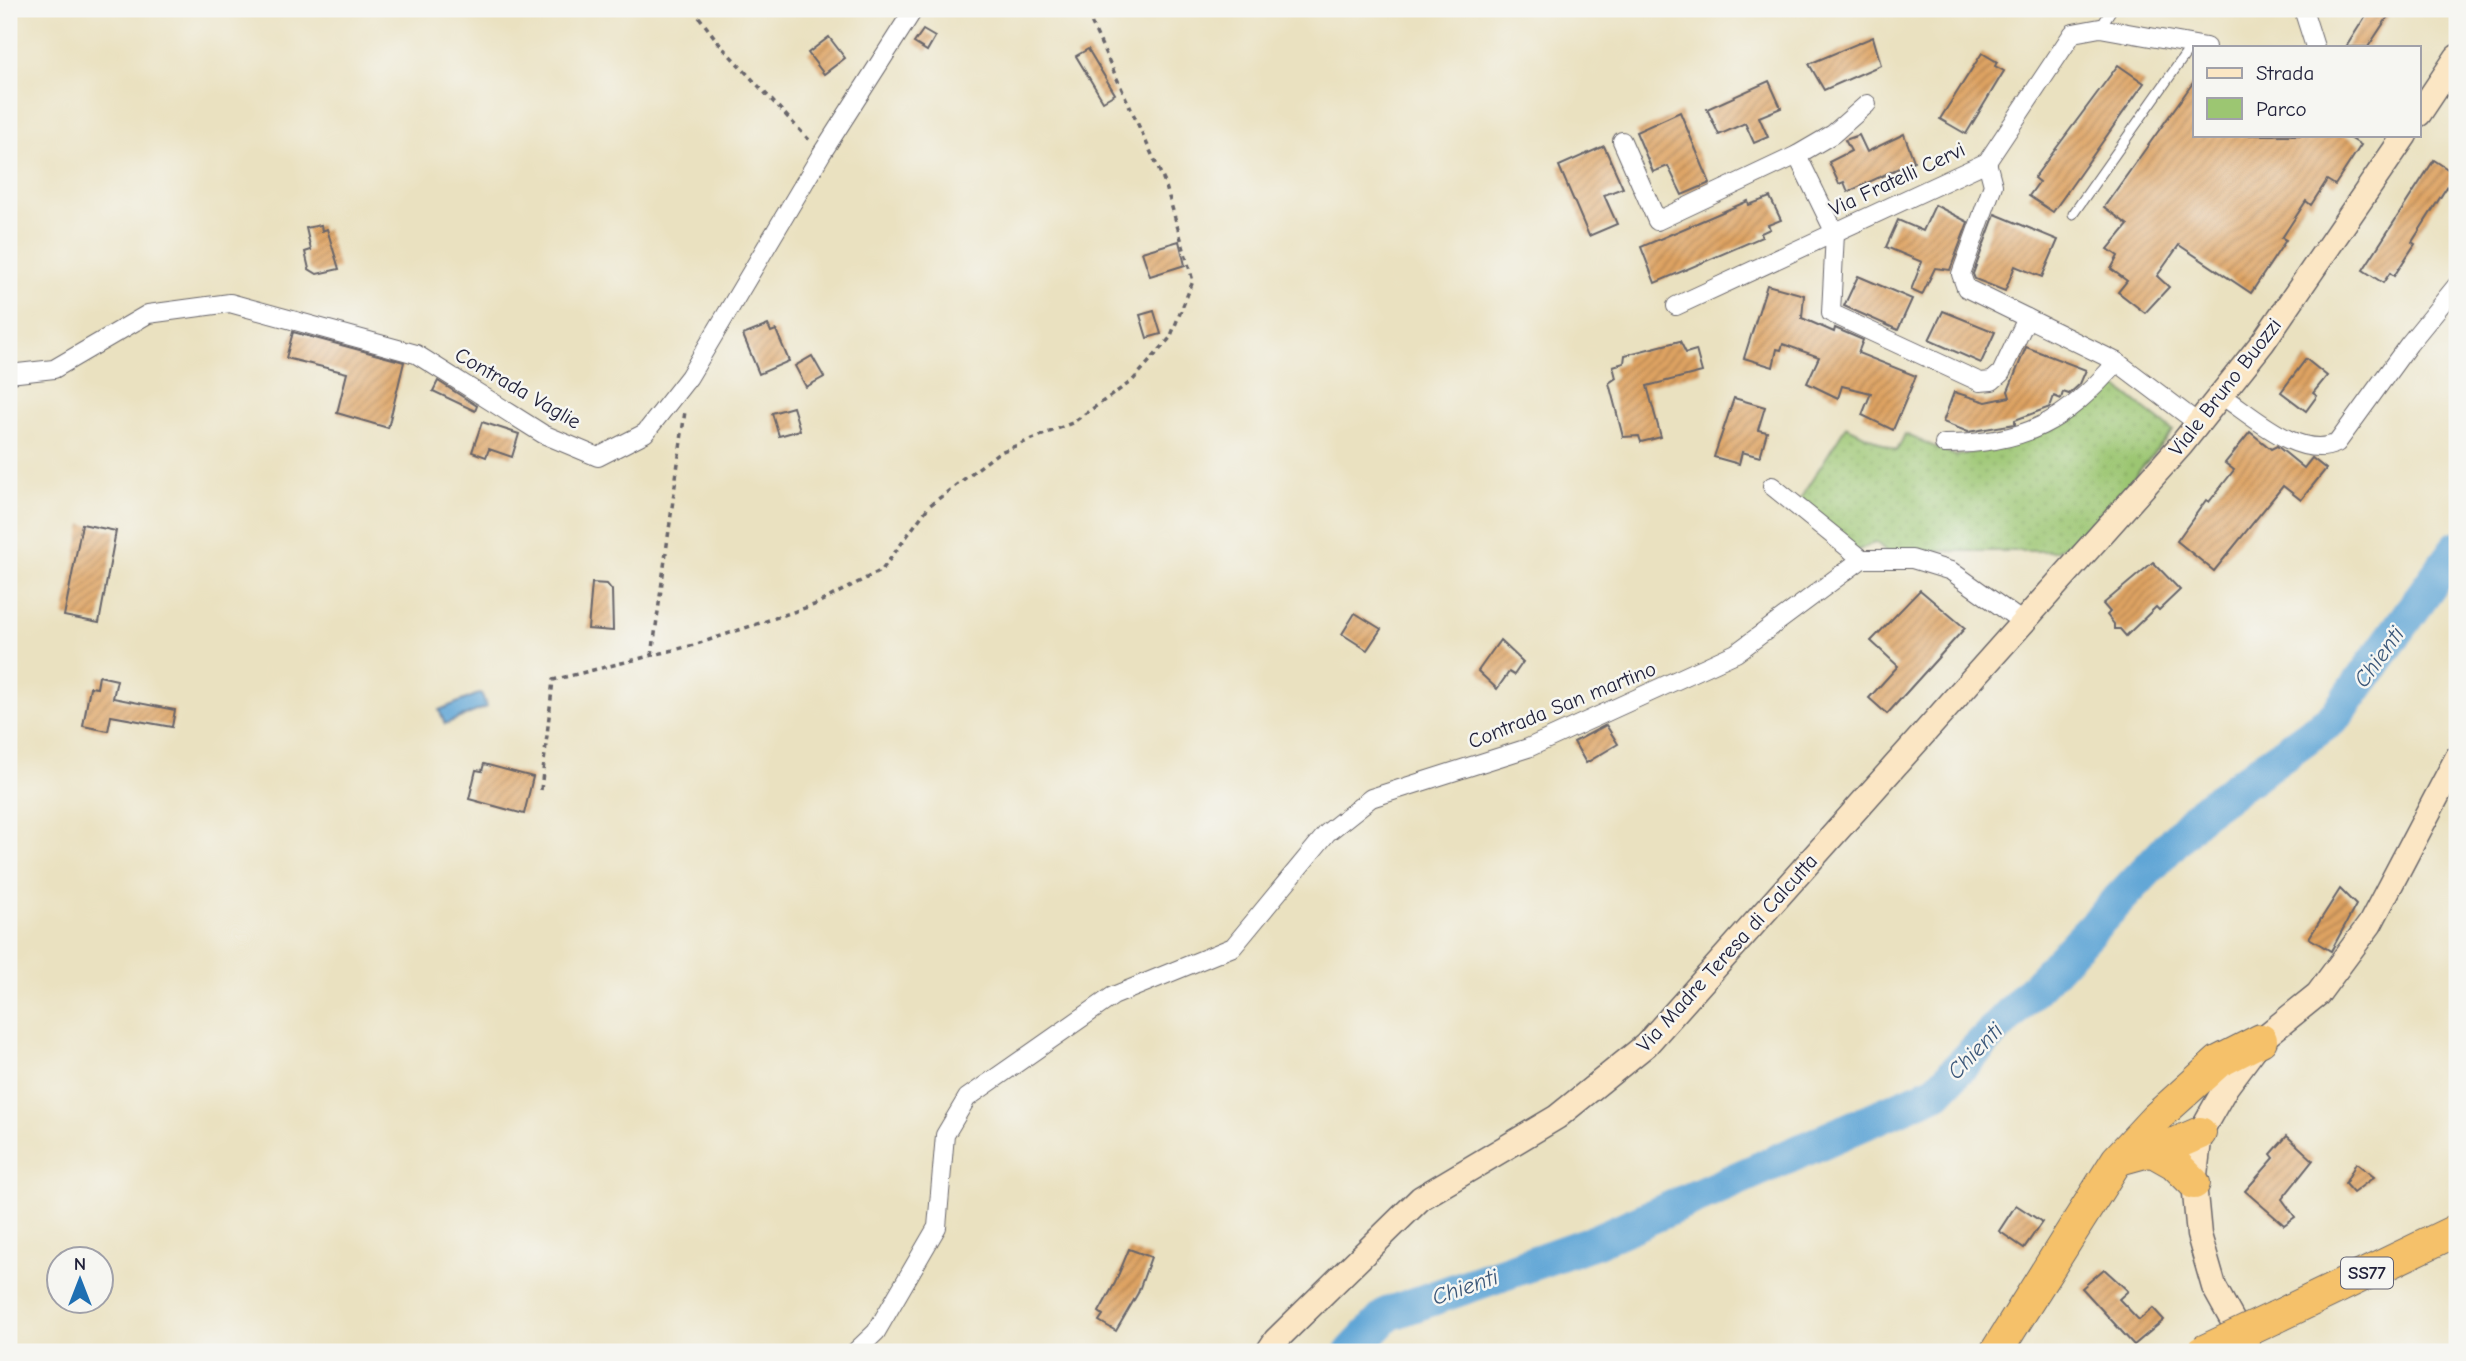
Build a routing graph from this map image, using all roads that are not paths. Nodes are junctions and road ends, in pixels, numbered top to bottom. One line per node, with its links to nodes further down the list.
1 (915, 9): 21 (street, Contrada Vaglie)
2 (2112, 9): 4 (lane)
3 (2303, 9): 6 (street)
4 (2101, 28): 5 (street, Via Fratelli Cervi); 14 (street, Via Fratelli Cervi)
5 (2199, 46)
6 (2315, 46)
7 (2193, 54): 15 (lane)
8 (2457, 57): 10 (main road)
9 (1867, 104): 13 (street)
10 (2420, 112)
11 (2403, 136): 22 (main road, Viale Bruno Buozzi)
12 (1622, 141): 13 (street)
13 (1797, 155): 16 (street)
14 (1987, 162): 16 (street, Via Fratelli Cervi); 19 (street)
15 (2073, 214)
16 (1835, 233): 18 (street, Via Fratelli Cervi); 19 (street)
17 (2457, 285): 22 (street)
18 (1676, 306)
19 (2027, 318): 20 (street)
20 (2117, 362): 23 (street); 24 (street)
21 (9, 374)
22 (2221, 395): 23 (main road, Viale Bruno Buozzi)
23 (2199, 424): 27 (main road, Viale Bruno Buozzi)
24 (1944, 444)
25 (1772, 486): 26 (street)
26 (1862, 559): 27 (street); 38 (street, Contrada San martino)
27 (2024, 623): 39 (main road, Via Madre Teresa di Calcutta)
28 (2457, 758): 29 (main road)
29 (2261, 1040): 30 (highway); 31 (main road)
30 (2156, 1118): 31 (highway); 33 (highway)
31 (2200, 1133): 32 (highway); 34 (main road)
32 (2151, 1150): 33 (highway); 34 (highway)
33 (2117, 1160): 40 (highway)
34 (2194, 1183): 43 (main road)
35 (2457, 1230): 37 (highway, SS77)
36 (2457, 1248): 37 (highway, SS77)
37 (2279, 1324): 41 (highway, SS77, bridge); 42 (highway, SS77)
38 (855, 1352)
39 (1268, 1352)
40 (1996, 1352)
41 (2202, 1352)
42 (2239, 1352)
43 (2250, 1352)

